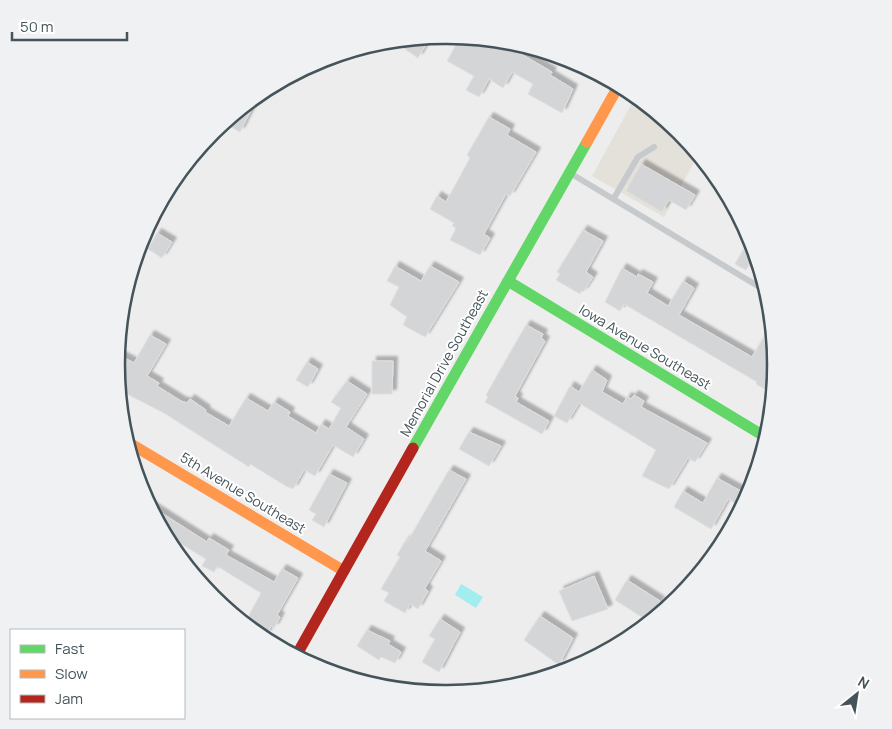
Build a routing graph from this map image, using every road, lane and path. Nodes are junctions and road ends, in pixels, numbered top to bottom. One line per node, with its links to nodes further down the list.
1 (615, 92): 3 (street, Memorial Drive Southeast)
2 (654, 146): 4 (lane)
3 (569, 172): 4 (lane); 5 (street, Memorial Drive Southeast)
4 (614, 198): 6 (lane)
5 (508, 281): 7 (street, Iowa Avenue Southeast); 9 (street, Memorial Drive Southeast)
6 (757, 284)
7 (759, 434)
8 (136, 447): 9 (street, 5th Avenue Southeast)
9 (344, 572): 10 (street, Memorial Drive Southeast)
10 (300, 650)

